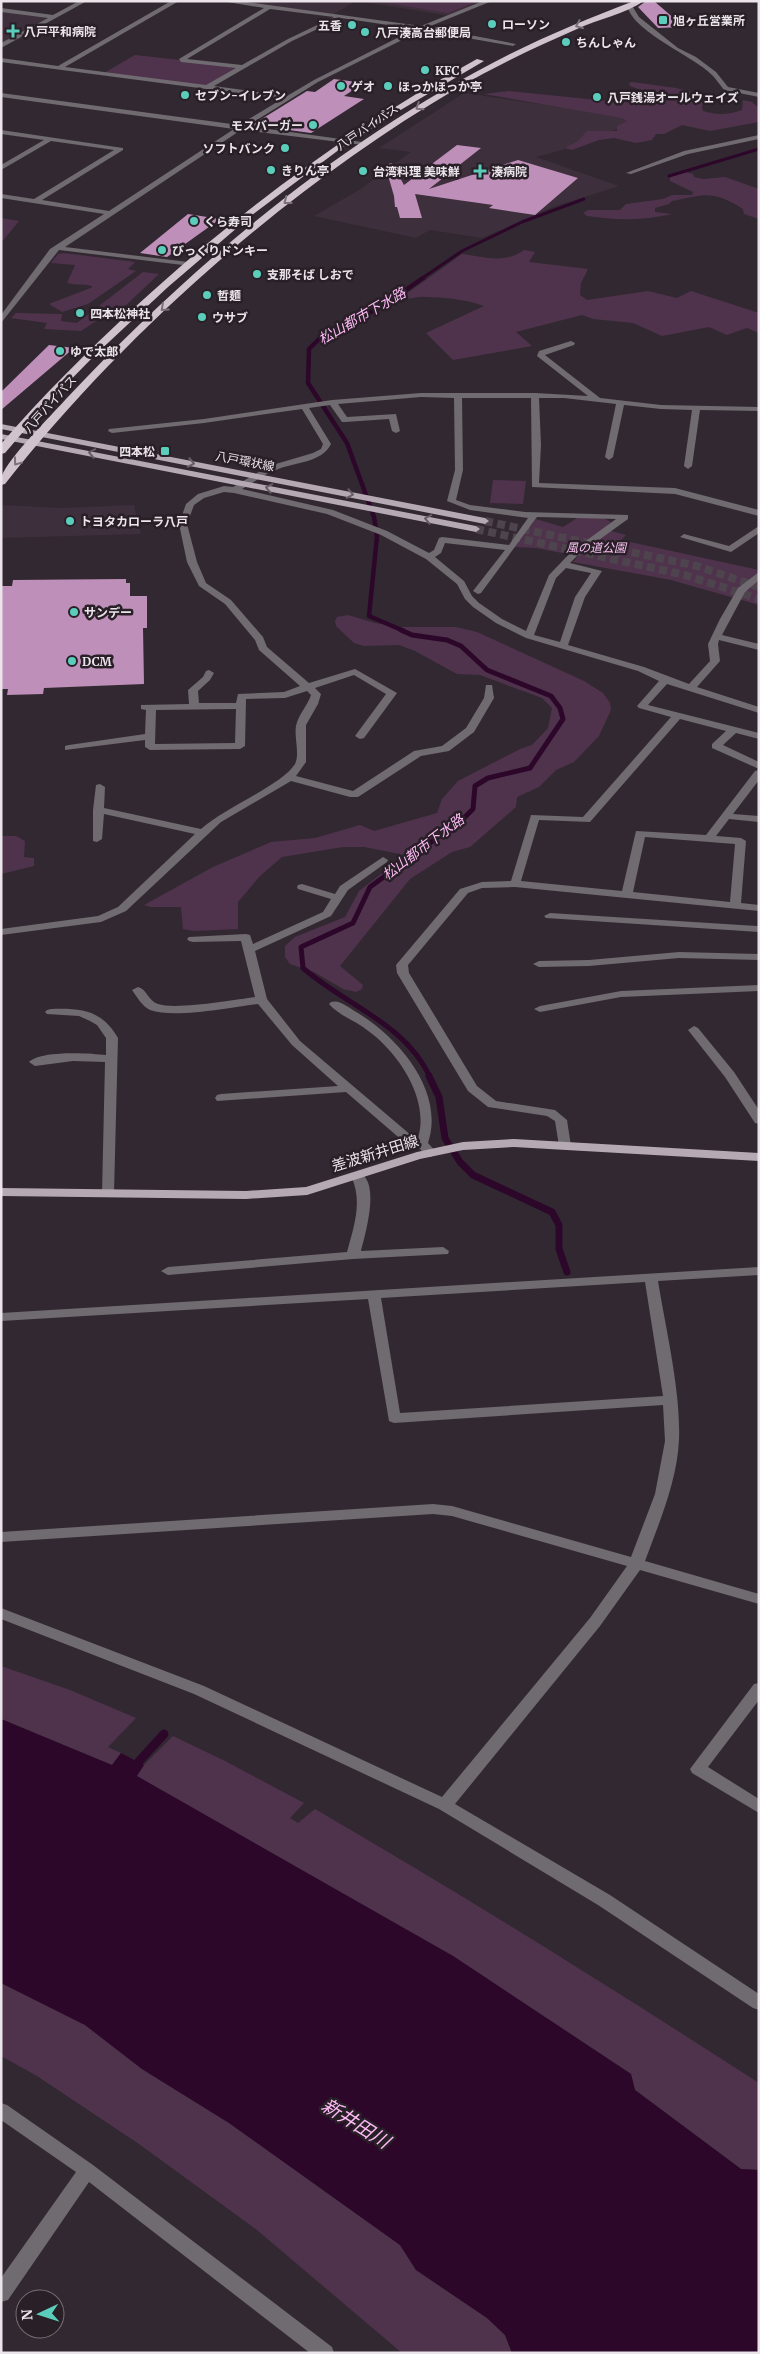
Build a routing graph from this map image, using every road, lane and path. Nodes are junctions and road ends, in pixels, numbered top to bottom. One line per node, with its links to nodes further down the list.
1 (84, 1): 11 (street)
2 (176, 1): 16 (street)
3 (224, 1): 8 (street)
4 (490, 1): 12 (street)
5 (619, 1): 13 (highway, 八戸バイパス)
6 (641, 1): 7 (highway, 八戸バイパス)
7 (629, 5): 20 (street); 27 (highway, 八戸バイパス, one-way to 27)
8 (269, 7): 10 (street); 17 (street)
9 (1, 10): 11 (street)
10 (341, 16): 12 (street); 17 (street)
11 (54, 17): 14 (street)
12 (421, 28): 13 (street); 21 (street)
13 (513, 44): 26 (highway, 八戸バイパス)
14 (1, 46)
15 (1, 60): 16 (street)
16 (60, 67): 18 (street)
17 (242, 67): 18 (street)
18 (208, 87): 21 (street)
19 (1, 95): 22 (street)
20 (759, 95)
21 (288, 98): 22 (street)
22 (240, 128): 26 (street); 32 (street)
23 (1, 132): 25 (street)
24 (759, 137): 29 (street)
25 (50, 139): 28 (street); 31 (street)
26 (344, 142): 27 (street); 34 (highway, 八戸バイパス)
27 (362, 144): 49 (highway, 八戸バイパス, one-way to 49)
28 (1, 168)
29 (629, 173)
30 (1, 196): 31 (street)
31 (36, 201): 32 (street)
32 (111, 213): 33 (street)
33 (58, 248): 34 (street); 35 (street)
34 (188, 264): 46 (highway, 八戸バイパス)
35 (1, 321)
36 (571, 343): 39 (street)
37 (458, 395): 38 (street); 40 (street); 60 (street)
38 (535, 395): 39 (street); 59 (street)
39 (598, 401): 41 (street)
40 (332, 402): 42 (street); 48 (street)
41 (620, 404): 43 (street); 53 (street)
42 (304, 406): 47 (street); 55 (street)
43 (696, 409): 44 (street); 54 (street)
44 (759, 409)
45 (1, 426): 46 (main road, 八戸環状線)
46 (19, 429): 49 (main road, 八戸環状線); 50 (highway, 八戸バイパス)
47 (112, 431)
48 (396, 431)
49 (40, 432): 51 (highway, 八戸バイパス); 55 (main road, 八戸環状線, one-way to 55)
50 (6, 437): 51 (main road, 八戸環状線); 52 (highway, 八戸バイパス)
51 (32, 442): 56 (highway, 八戸バイパス, one-way to 56); 57 (main road, 八戸環状線, one-way to 51)
52 (1, 451)
53 (609, 457)
54 (688, 466)
55 (256, 476): 57 (street); 61 (main road, 八戸環状線, one-way to 61)
56 (1, 482)
57 (244, 483): 58 (street); 62 (main road, 八戸環状線, one-way to 57)
58 (234, 490): 68 (street); 79 (street)
59 (759, 513)
60 (526, 514): 67 (street); 69 (street)
61 (485, 521)
62 (476, 529)
63 (759, 529): 64 (street)
64 (749, 536): 65 (street); 66 (street)
65 (684, 537)
66 (759, 539)
67 (510, 548): 68 (street); 71 (street)
68 (429, 557): 72 (street)
69 (565, 565): 72 (street); 74 (street)
70 (759, 575): 73 (street)
71 (478, 591)
72 (529, 636): 74 (street)
73 (717, 637): 75 (street); 80 (street)
74 (563, 647): 77 (street)
75 (759, 647)
76 (209, 673): 82 (street)
77 (665, 680): 80 (street); 84 (street)
78 (490, 686): 92 (street)
79 (308, 687): 81 (street); 87 (street); 92 (street)
80 (691, 688): 83 (street)
81 (241, 706): 82 (street); 86 (street)
82 (194, 707): 86 (street)
83 (759, 710)
84 (678, 715): 85 (street); 101 (street)
85 (734, 729): 88 (street); 90 (street)
86 (150, 736): 89 (street)
87 (360, 736)
88 (759, 736)
89 (69, 748)
90 (759, 766)
91 (759, 773): 95 (street)
92 (290, 777): 97 (street)
93 (100, 787): 94 (street)
94 (98, 810): 97 (street); 99 (street)
95 (726, 816): 96 (street); 98 (street)
96 (759, 818)
97 (203, 833): 109 (street)
98 (709, 838): 103 (street); 105 (street)
99 (97, 839)
100 (383, 860): 104 (street)
101 (515, 884): 103 (street); 126 (street)
102 (302, 887): 104 (street)
103 (627, 895): 105 (street)
104 (338, 898): 111 (street)
105 (734, 905): 106 (street)
106 (759, 908)
107 (550, 916): 108 (street)
108 (758, 928)
109 (1, 932)
110 (193, 939): 111 (street)
111 (249, 950): 116 (street)
112 (759, 957): 113 (street)
113 (539, 964)
114 (759, 988): 118 (street)
115 (138, 990): 116 (street)
116 (261, 1000): 123 (street)
117 (335, 1004): 127 (street)
118 (540, 1009)
119 (51, 1012): 121 (street)
120 (694, 1030): 125 (street)
121 (111, 1059): 122 (street); 131 (street)
122 (35, 1062)
123 (350, 1088): 124 (street); 127 (street)
124 (221, 1098)
125 (759, 1120)
126 (565, 1146): 127 (main road, 差波新井田線); 128 (main road, 差波新井田線)
127 (427, 1148): 129 (main road, 差波新井田線)
128 (759, 1157)
129 (357, 1176): 131 (main road, 差波新井田線); 133 (street)
130 (1, 1192): 131 (main road, 差波新井田線)
131 (108, 1193)
132 (443, 1251): 133 (street)
133 (353, 1255): 134 (street)
134 (168, 1270)
135 (759, 1271): 136 (street)
136 (651, 1278): 137 (street); 139 (street)
137 (374, 1294): 138 (street); 139 (street)
138 (1, 1317)
139 (670, 1400): 141 (street)
140 (1, 1537): 141 (street)
141 (636, 1565): 142 (street); 145 (street)
142 (759, 1599)
143 (1, 1613): 145 (street)
144 (759, 1688): 146 (street)
145 (445, 1805): 147 (street)
146 (759, 1807)
147 (759, 2004)
148 (1, 2110): 149 (street)
149 (87, 2170): 150 (street); 151 (street)
150 (1, 2294)
151 (325, 2353)

